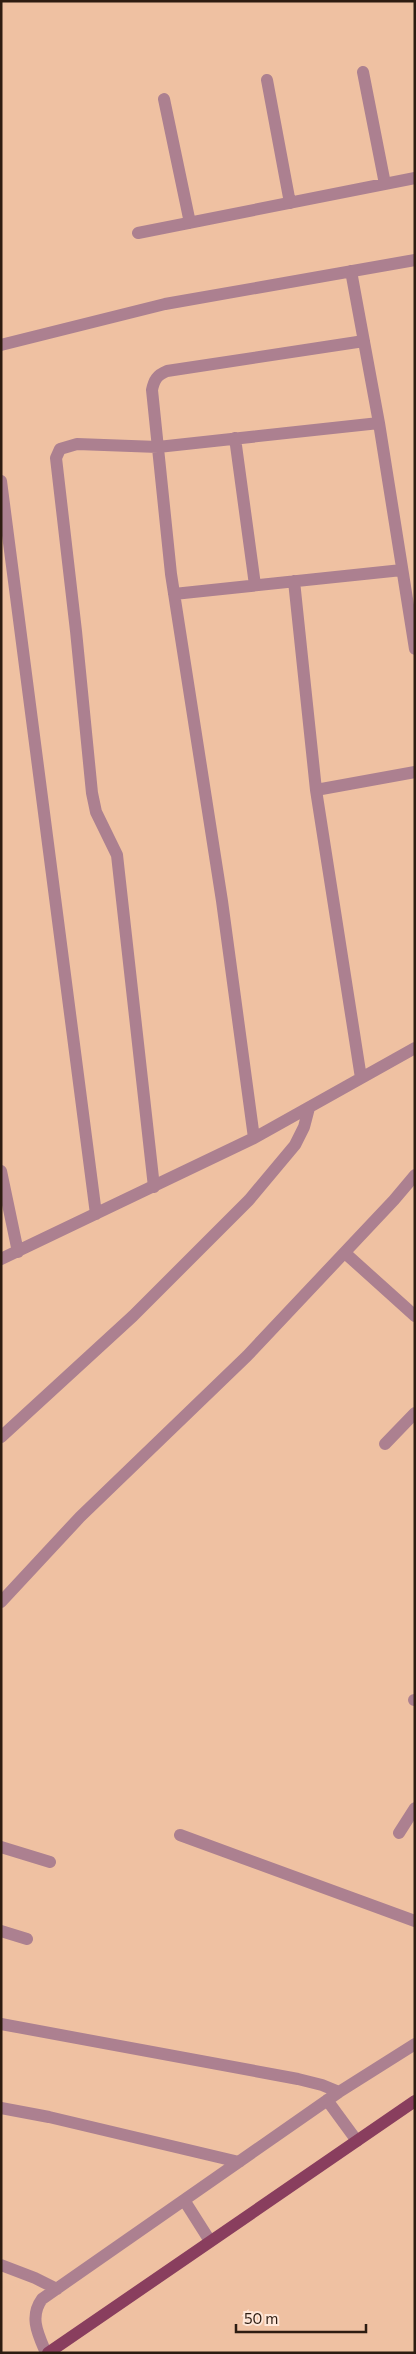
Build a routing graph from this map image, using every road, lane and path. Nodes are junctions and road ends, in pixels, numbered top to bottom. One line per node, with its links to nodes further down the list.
1 (363, 72): 5 (street)
2 (267, 80): 6 (street)
3 (164, 99): 7 (street)
4 (415, 178): 5 (street)
5 (385, 184): 6 (street)
6 (290, 203): 7 (street)
7 (190, 223): 8 (street)
8 (138, 233)
9 (415, 260): 10 (street)
10 (351, 270): 11 (street); 12 (street)
11 (364, 341): 13 (street); 15 (street)
12 (1, 345)
13 (379, 424): 14 (street); 17 (street)
14 (235, 438): 15 (street); 19 (street)
15 (158, 447): 20 (street); 30 (street)
16 (1, 481): 31 (street)
17 (402, 570): 18 (street); 21 (street)
18 (294, 581): 19 (street); 23 (street)
19 (255, 585): 20 (street)
20 (174, 594): 27 (street)
21 (415, 649)
22 (415, 772): 23 (street)
23 (316, 790): 25 (street)
24 (415, 1048): 25 (street)
25 (361, 1078): 26 (street)
26 (309, 1108): 27 (street); 37 (street)
27 (254, 1138): 30 (street)
28 (1, 1171): 32 (street)
29 (415, 1175): 33 (street)
30 (154, 1186): 31 (street)
31 (96, 1214): 32 (street)
32 (18, 1252): 34 (street)
33 (345, 1253): 35 (street); 39 (street)
34 (1, 1259)
35 (415, 1316)
36 (415, 1413): 38 (street)
37 (1, 1437)
38 (385, 1444)
39 (1, 1602)
40 (415, 1808): 41 (street)
41 (399, 1833)
42 (180, 1835): 45 (street)
43 (1, 1847): 44 (street)
44 (50, 1862)
45 (415, 1921)
46 (1, 1931): 47 (street)
47 (27, 1939)
48 (1, 2024): 50 (street)
49 (415, 2044): 50 (street)
50 (339, 2092): 51 (street)
51 (328, 2100): 54 (street); 55 (street)
52 (415, 2101): 54 (main road)
53 (1, 2108): 55 (street)
54 (357, 2140): 57 (main road)
55 (239, 2162): 56 (street)
56 (184, 2200): 57 (street); 59 (street)
57 (210, 2242): 60 (main road)
58 (1, 2265): 59 (street)
59 (57, 2289): 60 (street)
60 (47, 2353)

